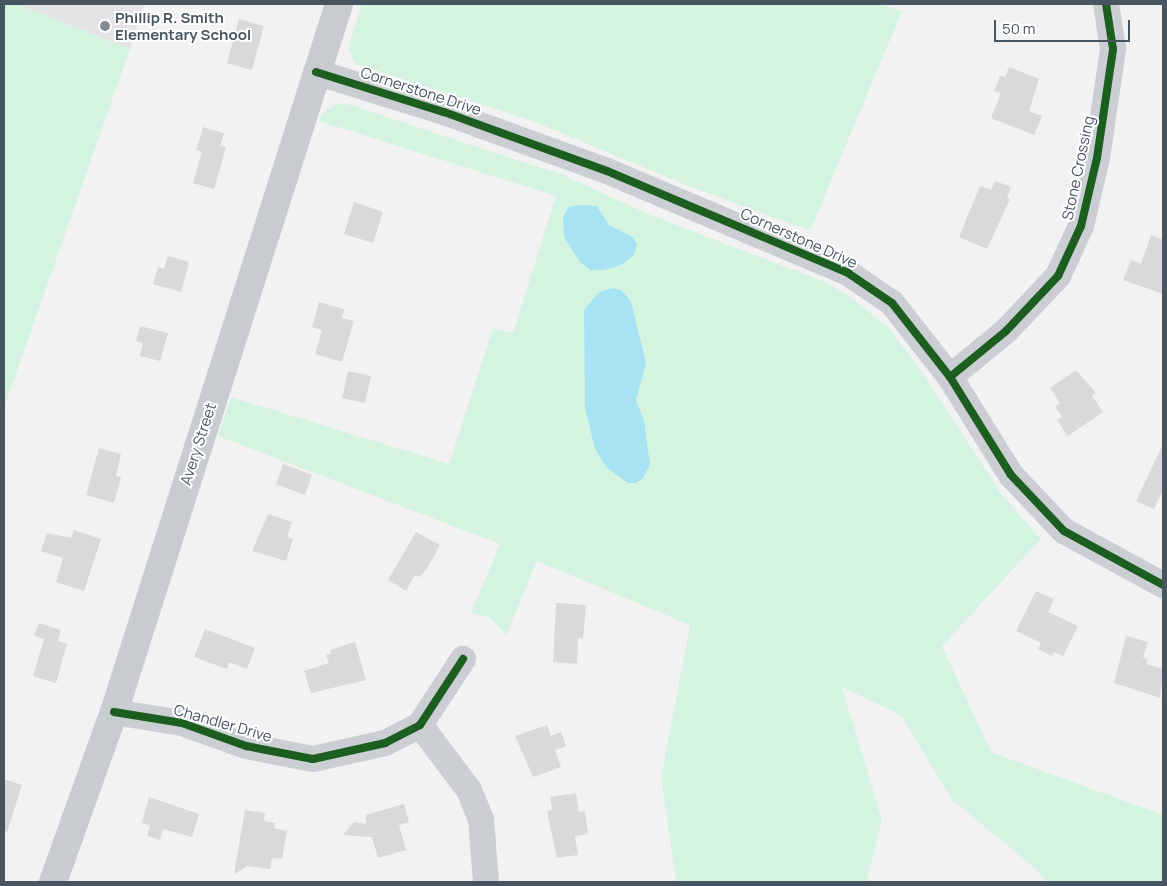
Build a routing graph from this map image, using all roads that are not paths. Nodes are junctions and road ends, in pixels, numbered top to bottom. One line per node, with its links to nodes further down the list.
1 (339, 4): 3 (main road, Avery Street)
2 (1106, 4): 4 (street, Stone Crossing)
3 (316, 72): 4 (street, Cornerstone Drive); 7 (main road, Avery Street)
4 (950, 377): 5 (street, Cornerstone Drive)
5 (1163, 585)
6 (463, 659): 8 (street, Chandler Drive)
7 (114, 712): 8 (street, Chandler Drive); 9 (main road, Avery Street)
8 (420, 725): 10 (street)
9 (53, 882)
10 (486, 882)

